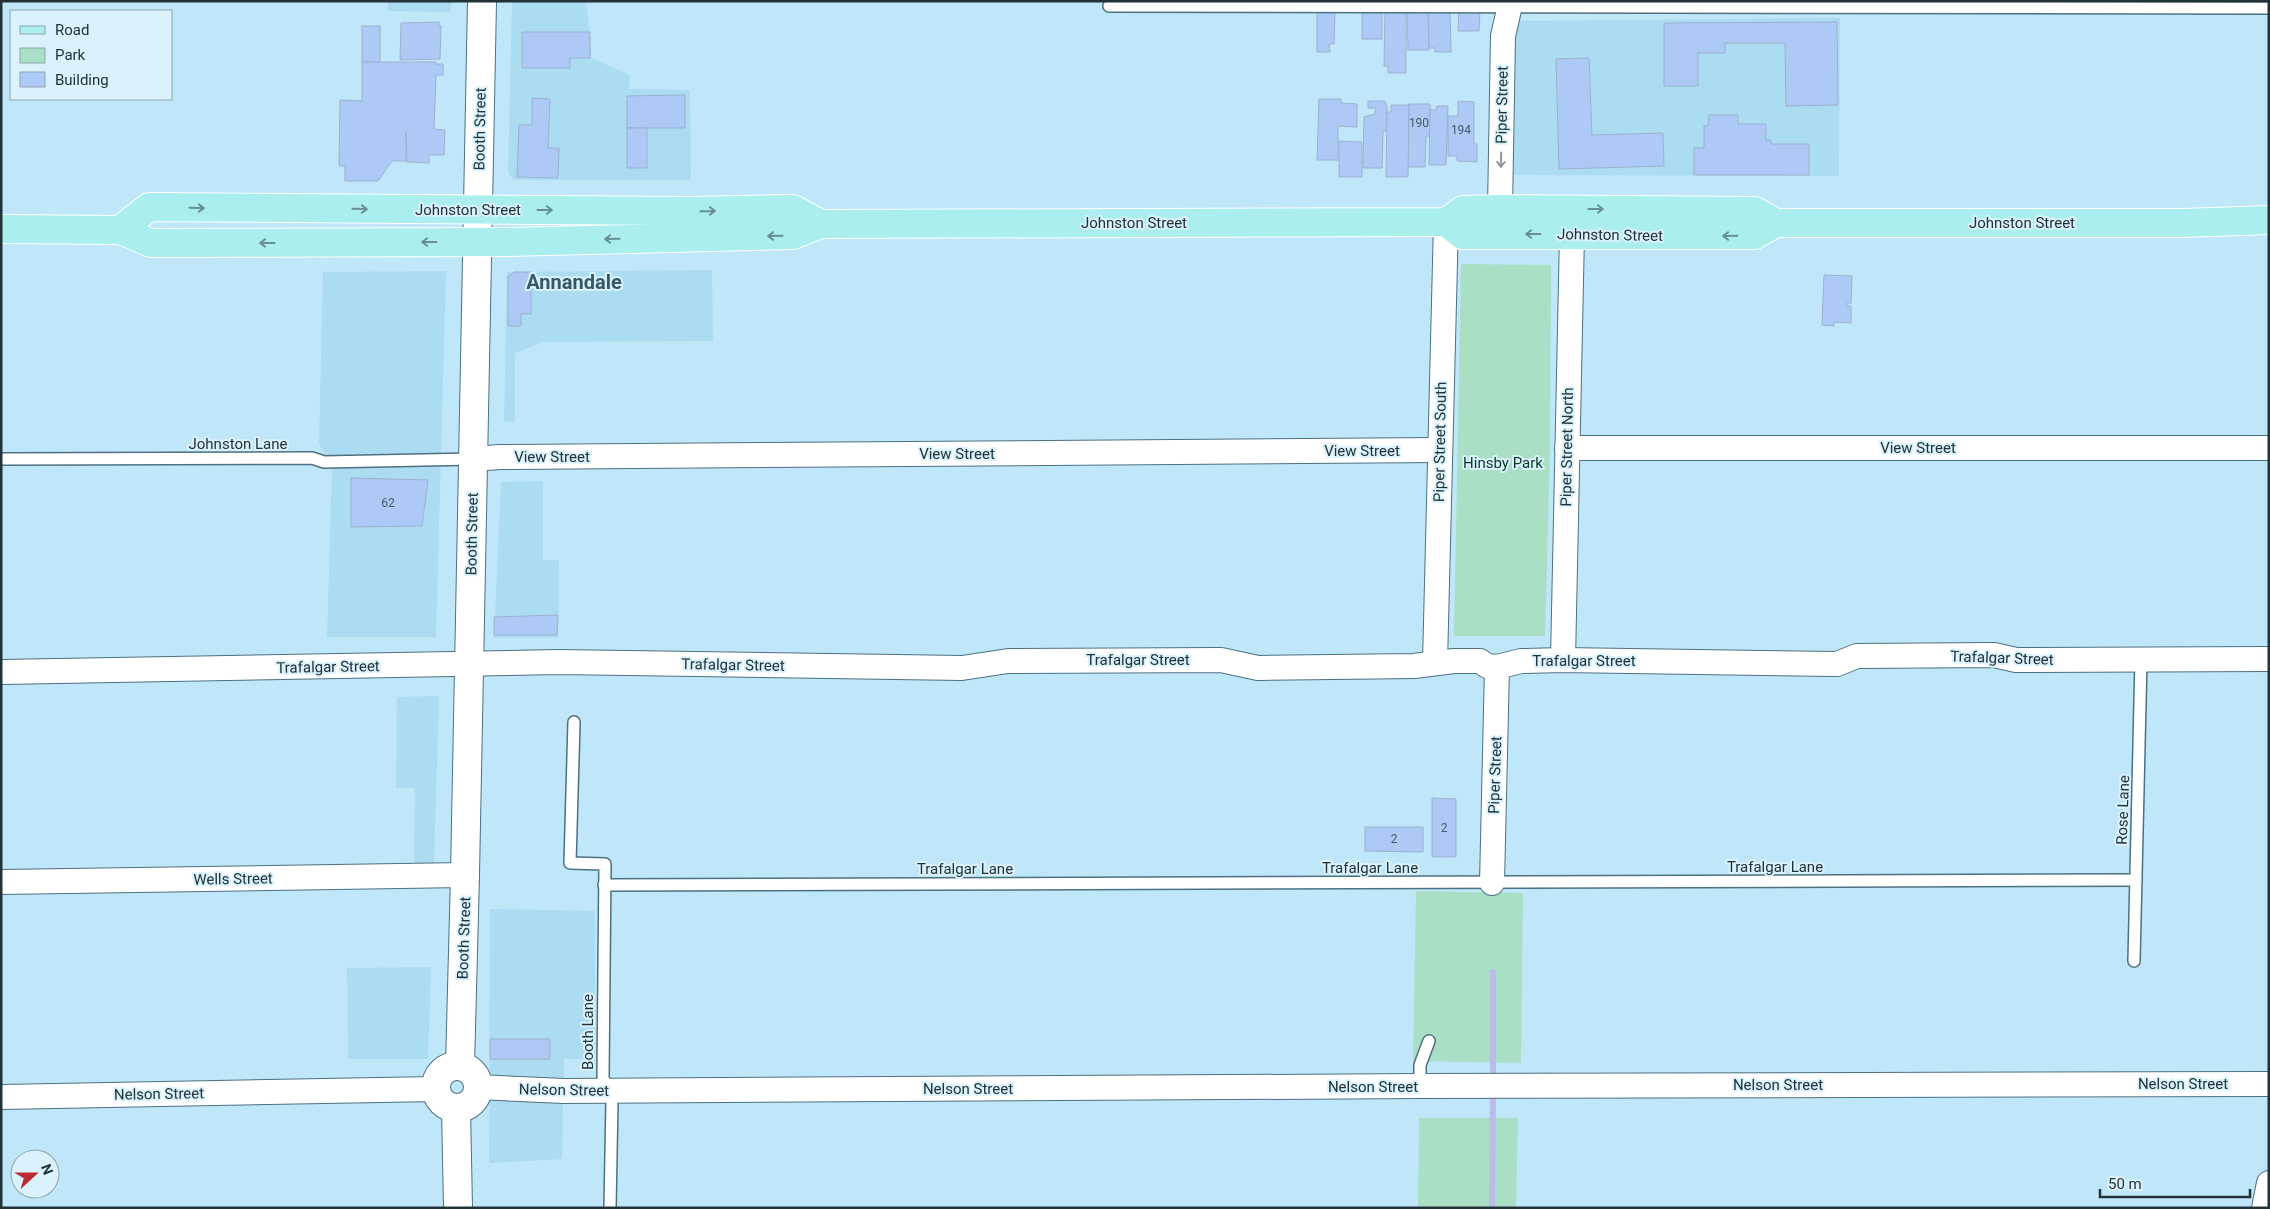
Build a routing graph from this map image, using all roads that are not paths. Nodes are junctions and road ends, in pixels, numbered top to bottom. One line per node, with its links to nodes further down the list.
1 (482, 1): 6 (main road, Booth Street)
2 (1510, 4): 3 (lane); 4 (lane); 5 (street, Piper Street, one-way to 5)
3 (1109, 6)
4 (2269, 8)
5 (1500, 209): 8 (main road, Johnston Street); 9 (main road, Johnston Street, one-way to 9)
6 (479, 210): 10 (main road, Johnston Street, one-way to 10); 12 (main road, Johnston Street, one-way to 6); 14 (main road, Booth Street)
7 (2269, 220): 9 (main road, Johnston Street)
8 (1446, 222): 10 (main road, Johnston Street); 13 (main road, Johnston Street, one-way to 8); 17 (street, Piper Street South)
9 (1776, 223): 13 (main road, Johnston Street, one-way to 13)
10 (822, 224): 14 (main road, Johnston Street, one-way to 14)
11 (1, 229): 12 (main road, Johnston Street)
12 (120, 230): 14 (main road, Johnston Street, one-way to 12)
13 (1572, 234): 15 (street, Piper Street North)
14 (478, 242): 19 (main road, Booth Street)
15 (1567, 448): 16 (street, View Street); 22 (street, Piper Street North)
16 (2269, 448)
17 (1440, 450): 19 (street, View Street); 23 (street, Piper Street South)
18 (1, 459): 19 (lane, Johnston Lane)
19 (473, 459): 24 (main road, Booth Street)
20 (2141, 659): 21 (street, Trafalgar Street); 22 (street, Trafalgar Street); 29 (lane, Rose Lane)
21 (2269, 659)
22 (1563, 660): 25 (street, Trafalgar Street)
23 (1435, 663): 24 (street, Trafalgar Street); 25 (street, Trafalgar Street)
24 (469, 666): 26 (street, Trafalgar Street); 28 (main road, Booth Street)
25 (1498, 667): 31 (street, Piper Street)
26 (1, 672)
27 (574, 722): 32 (lane, Booth Lane)
28 (465, 875): 30 (street, Wells Street); 35 (main road, Booth Street)
29 (2136, 880): 31 (lane, Trafalgar Lane); 33 (lane, Rose Lane)
30 (1, 882)
31 (1492, 883): 32 (lane, Trafalgar Lane)
32 (604, 885): 40 (lane, Booth Lane)
33 (2134, 961)
34 (1429, 1041): 37 (lane)
35 (460, 1066): 38 (main road); 39 (main road)
36 (2269, 1084): 37 (street, Nelson Street)
37 (1420, 1086): 40 (street, Nelson Street)
38 (478, 1087): 40 (street, Nelson Street); 42 (main road)
39 (436, 1089): 41 (street, Nelson Street); 42 (main road)
40 (608, 1091): 45 (lane, Booth Lane)
41 (1, 1097)
42 (456, 1108): 44 (main road)
43 (2269, 1183): 46 (street)
44 (458, 1208)
45 (610, 1208)
46 (2264, 1208)

